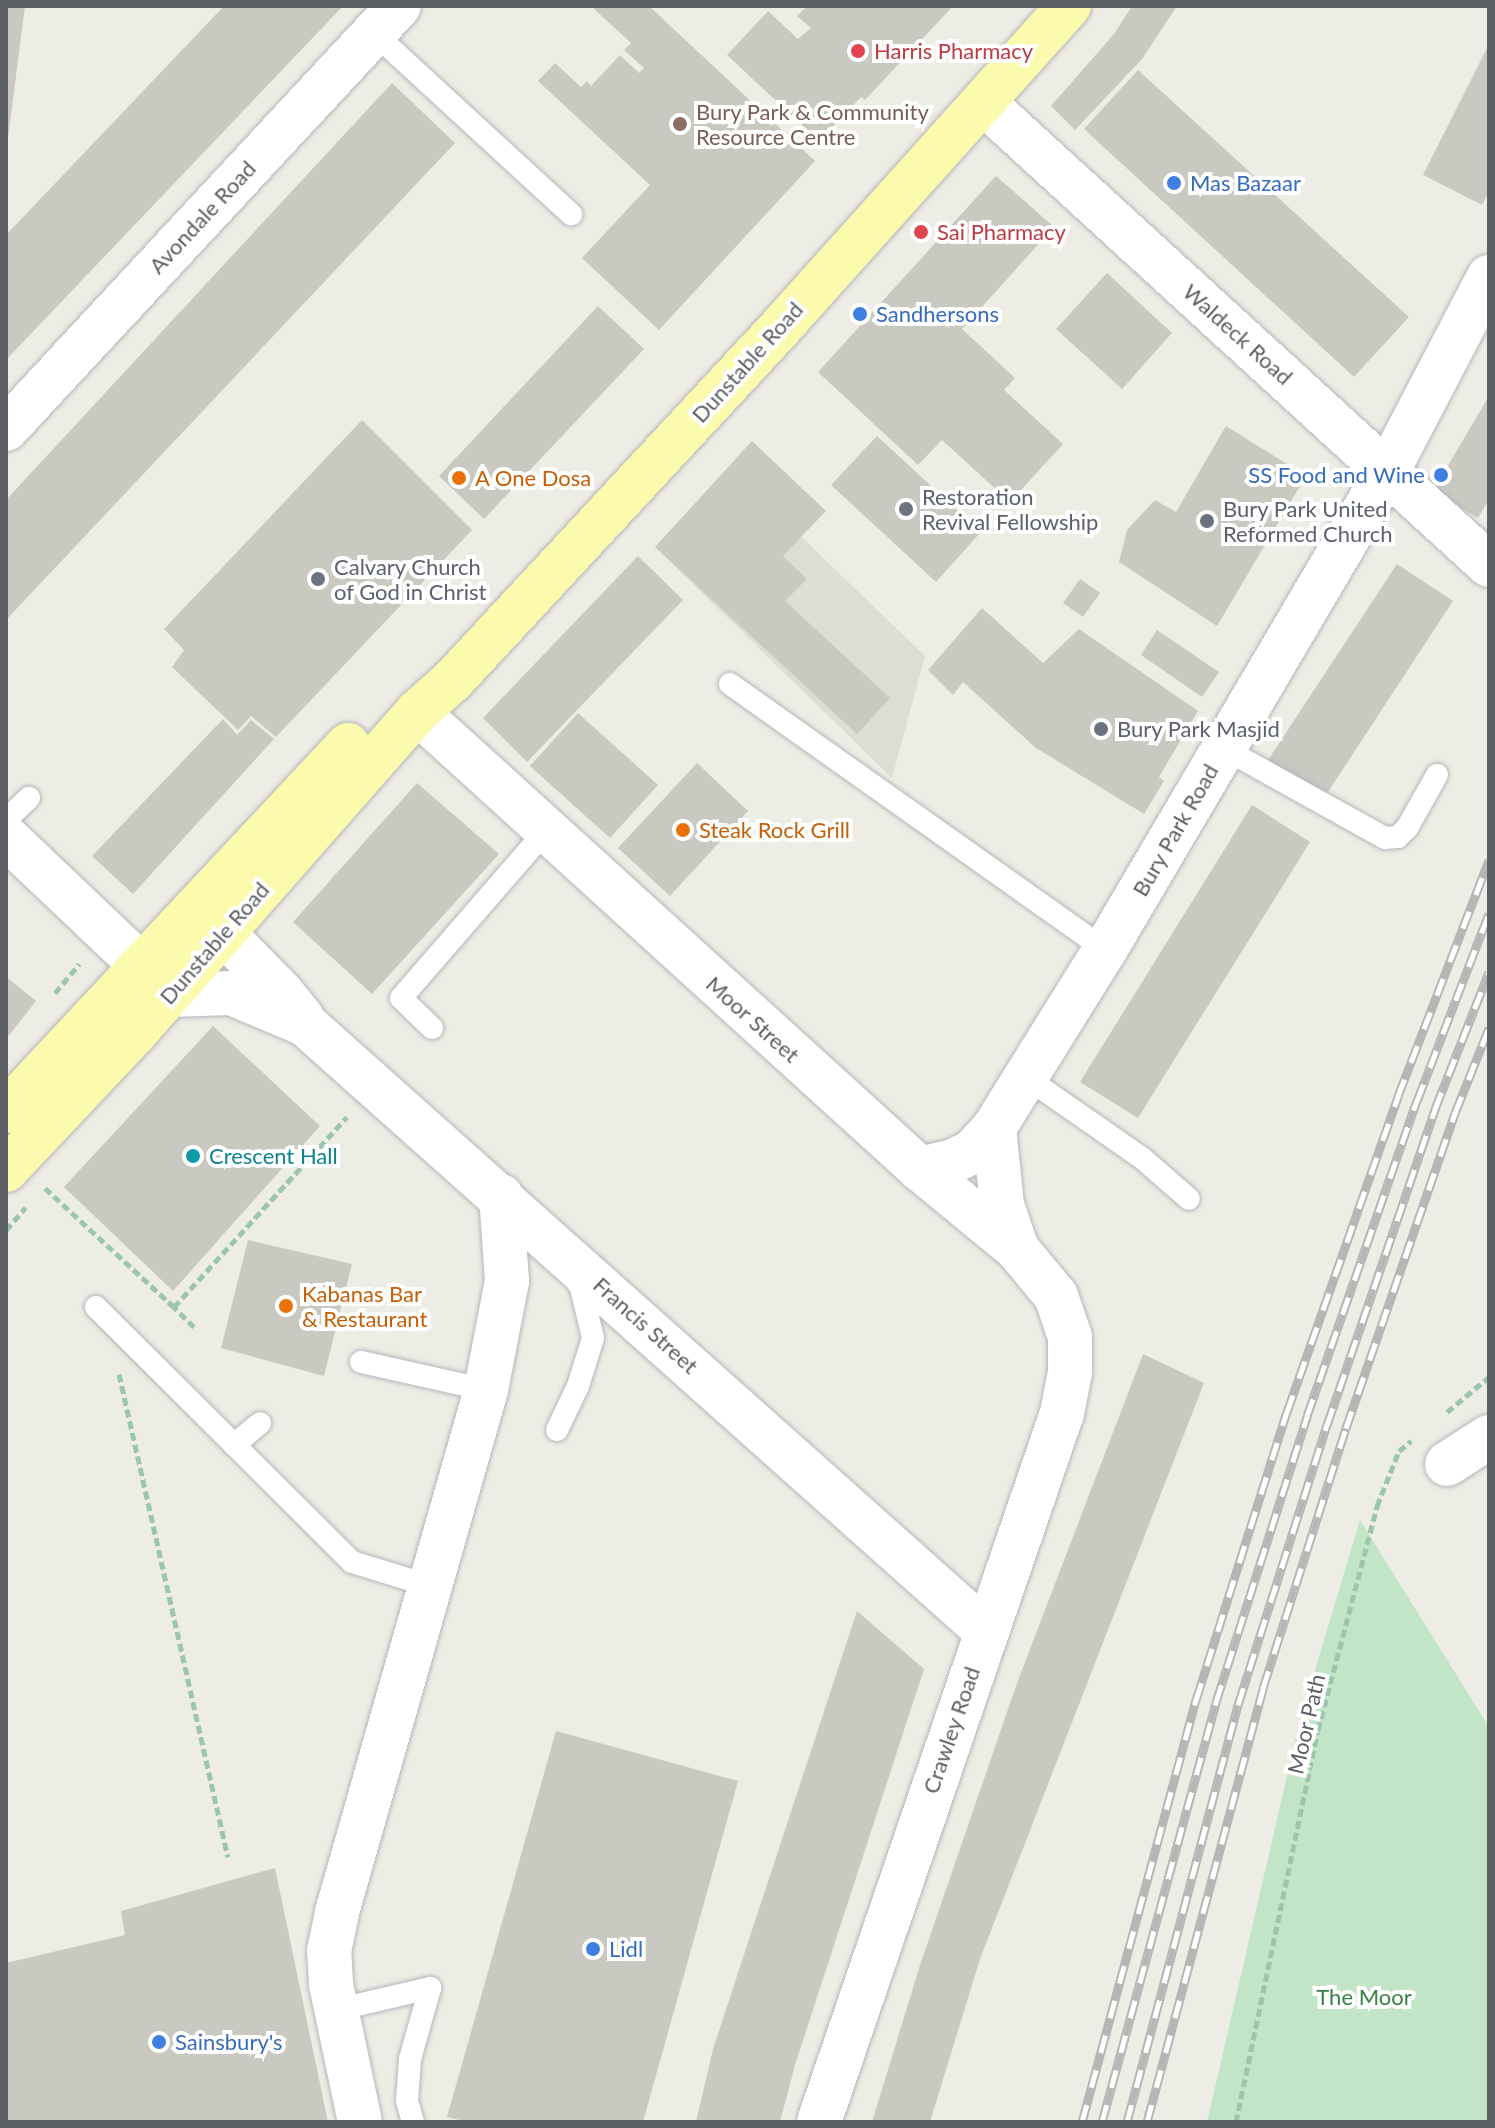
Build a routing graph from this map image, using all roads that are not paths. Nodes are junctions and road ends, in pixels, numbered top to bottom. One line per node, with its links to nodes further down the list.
1 (1069, 6): 3 (main road, Dunstable Road)
2 (389, 14): 4 (lane); 6 (street, Avondale Road)
3 (985, 104): 7 (street, Waldeck Road); 10 (main road, Dunstable Road)
4 (571, 214)
5 (1489, 277): 7 (street, Bury Park Road)
6 (6, 429)
7 (1388, 470): 8 (street, Waldeck Road); 11 (street, Bury Park Road)
8 (1489, 565)
9 (730, 684): 18 (lane)
10 (417, 712): 15 (street, Moor Street); 17 (main road, Dunstable Road)
11 (1223, 748): 12 (lane); 18 (street, Bury Park Road)
12 (1437, 775)
13 (29, 798): 14 (lane)
14 (6, 820)
15 (545, 832): 21 (lane); 25 (street, Moor Street)
16 (6, 837): 19 (street)
17 (204, 926): 19 (main road, Dunstable Road); 20 (street, Francis Street)
18 (1105, 950): 22 (street, Bury Park Road)
19 (156, 981): 20 (street, Francis Street); 23 (main road, Dunstable Road); 26 (main road, Dunstable Road)
20 (305, 1024): 27 (street, Francis Street)
21 (432, 1028)
22 (1024, 1076): 24 (street, Bury Park Road); 28 (lane)
23 (22, 1084)
24 (994, 1128): 25 (street, Bury Park Road); 30 (street)
25 (920, 1169): 30 (street, Moor Street)
26 (25, 1178)
27 (501, 1196): 29 (street, Francis Street); 34 (street)
28 (1189, 1199)
29 (553, 1242): 36 (lane); 41 (street, Francis Street)
30 (1017, 1249): 32 (street, Moor Street)
31 (96, 1307): 38 (lane)
32 (1070, 1337): 41 (street, Crawley Road)
33 (361, 1362): 34 (lane)
34 (486, 1390): 40 (street)
35 (260, 1423): 38 (lane)
36 (557, 1430)
37 (1489, 1437): 39 (street)
38 (234, 1445): 40 (lane)
39 (1434, 1448)
40 (430, 1586): 42 (street)
41 (985, 1630): 45 (street, Crawley Road)
42 (336, 2010): 43 (street); 44 (lane)
43 (360, 2122)
44 (413, 2122)
45 (819, 2122)

